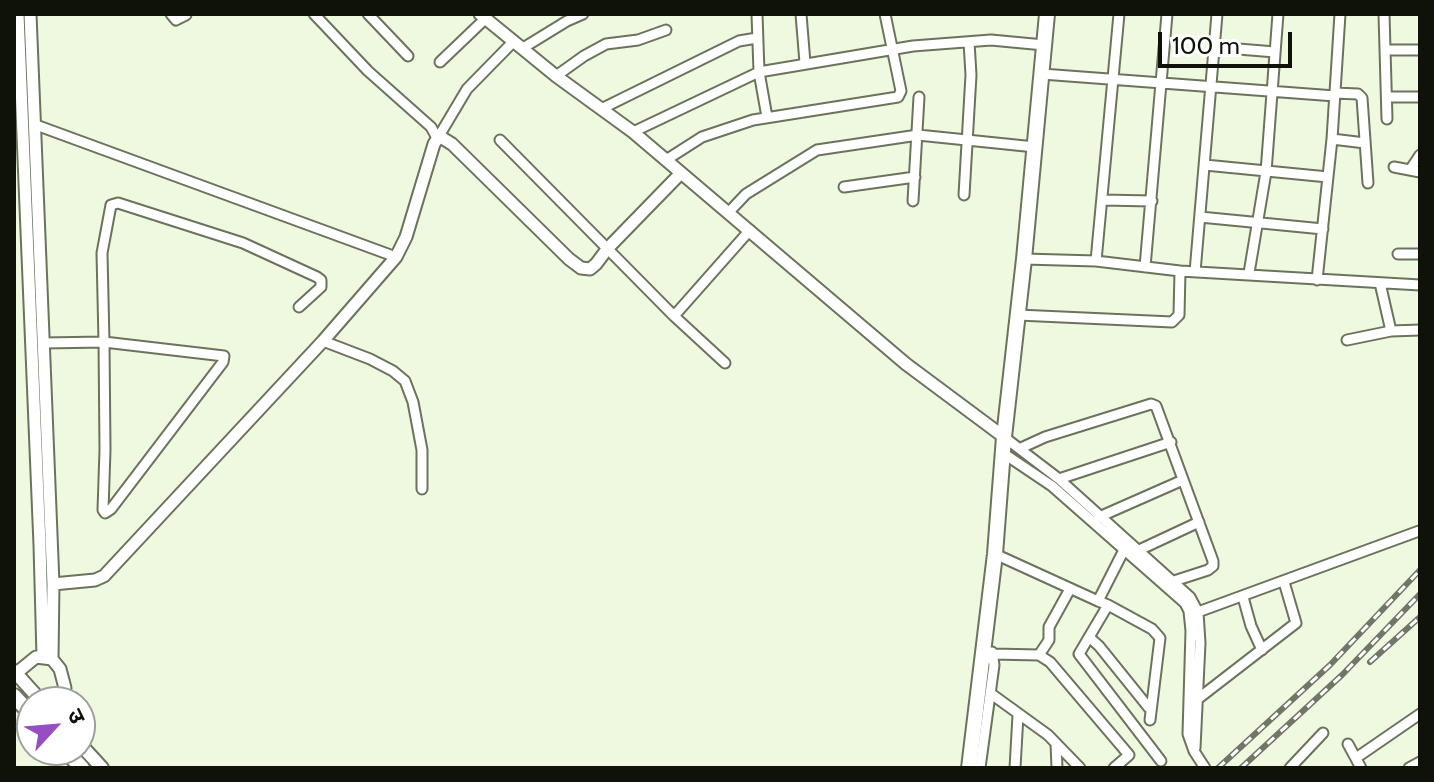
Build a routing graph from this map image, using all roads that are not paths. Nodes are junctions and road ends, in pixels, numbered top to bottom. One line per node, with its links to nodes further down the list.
1 (18, 14): 33 (street)
2 (30, 14): 47 (street)
3 (171, 14): 17 (street)
4 (314, 14): 50 (street)
5 (368, 14): 29 (street)
6 (583, 14): 22 (street)
7 (757, 14): 20 (street)
8 (801, 14): 31 (street)
9 (885, 14): 27 (street)
10 (1047, 14): 23 (main road)
11 (1119, 14): 36 (street)
12 (1167, 14): 37 (street)
13 (1217, 14): 24 (street)
14 (1278, 14): 28 (street)
15 (1340, 14): 40 (street)
16 (1384, 14): 25 (street)
17 (186, 15)
18 (482, 16): 22 (street); 30 (street)
19 (666, 30): 35 (street)
20 (757, 38): 32 (street); 44 (street)
21 (969, 42): 23 (street); 27 (street); 51 (street)
22 (519, 44): 35 (street); 50 (street)
23 (1044, 45): 34 (main road)
24 (1214, 47): 28 (street); 38 (street)
25 (1385, 50): 26 (street); 42 (street)
26 (1420, 50)
27 (894, 51): 31 (street); 45 (street)
28 (1275, 52): 39 (street)
29 (408, 56)
30 (440, 62)
31 (805, 63): 32 (street)
32 (759, 72): 45 (street); 48 (street)
33 (17, 73): 122 (street)
34 (1042, 74): 36 (street); 55 (main road)
35 (556, 76): 44 (street)
36 (1113, 78): 37 (street); 68 (street)
37 (1162, 82): 38 (street); 70 (street)
38 (1211, 86): 39 (street); 58 (street)
39 (1272, 91): 40 (street); 61 (street)
40 (1335, 94): 52 (street); 54 (street)
41 (919, 97): 49 (street)
42 (1387, 97): 43 (street); 46 (street)
43 (1420, 97)
44 (601, 109): 48 (street)
45 (767, 117): 57 (street)
46 (1387, 119)
47 (36, 125): 79 (street); 97 (street)
48 (633, 132): 57 (street)
49 (918, 135): 51 (street); 63 (street); 71 (street)
50 (438, 137): 76 (street); 79 (street)
51 (967, 139): 55 (street); 67 (street)
52 (1332, 139): 54 (street); 64 (street)
53 (500, 140): 76 (street)
54 (1365, 143): 65 (street)
55 (1035, 147): 80 (main road)
56 (1420, 155): 60 (street)
57 (666, 160): 62 (street)
58 (1205, 165): 61 (street); 72 (street)
59 (1394, 167): 60 (street)
60 (1415, 171)
61 (1266, 172): 64 (street); 73 (street)
62 (681, 173): 71 (street); 76 (street)
63 (915, 177): 66 (street); 69 (street)
64 (1328, 177): 74 (street)
65 (1368, 183)
66 (844, 187)
67 (964, 195)
68 (1102, 200): 70 (street); 81 (street)
69 (913, 201)
70 (1152, 201): 82 (street)
71 (729, 212): 75 (street)
72 (1200, 217): 73 (street); 84 (street)
73 (1258, 221): 74 (street); 85 (street)
74 (1323, 229): 86 (street)
75 (750, 230): 91 (street); 99 (street)
76 (608, 248): 91 (street)
77 (1398, 254): 78 (street)
78 (1420, 254)
79 (396, 257): 95 (street)
80 (1024, 259): 81 (street); 90 (main road)
81 (1096, 261): 82 (street)
82 (1145, 267): 83 (street)
83 (1180, 271): 84 (street); 90 (street)
84 (1195, 272): 85 (street)
85 (1249, 273): 86 (street)
86 (1317, 280): 87 (street)
87 (1380, 283): 88 (street); 93 (street)
88 (1420, 285)
89 (299, 307): 96 (street)
90 (1018, 315): 99 (main road)
91 (674, 316): 98 (street)
92 (1420, 330): 93 (street)
93 (1391, 331): 94 (street)
94 (1347, 340)
95 (323, 341): 105 (street); 114 (street)
96 (104, 342): 96 (street); 97 (street)
97 (43, 343): 114 (street)
98 (725, 363)
99 (1004, 437): 101 (street); 102 (main road)
100 (1171, 442): 101 (street); 103 (street); 104 (street)
101 (1021, 448): 103 (street)
102 (1003, 453): 109 (street); 111 (main road)
103 (1059, 479): 106 (street)
104 (1183, 480): 106 (street); 107 (street)
105 (422, 489)
106 (1099, 517): 109 (street)
107 (1199, 522): 110 (street); 112 (street)
108 (1419, 531): 113 (street)
109 (1126, 547): 110 (street); 117 (street); 135 (street)
110 (1137, 551): 112 (street)
111 (995, 554): 115 (street); 123 (main road)
112 (1174, 581): 118 (street)
113 (1284, 582): 116 (street); 120 (street)
114 (53, 584): 122 (street)
115 (1070, 589): 117 (street); 121 (street)
116 (1243, 597): 118 (street); 120 (street)
117 (1103, 603): 119 (street); 128 (street)
118 (1198, 612): 127 (street)
119 (1089, 637): 128 (street); 137 (street)
120 (1262, 650): 127 (street)
121 (1039, 655): 123 (street); 144 (street)
122 (47, 658): 124 (street); 125 (street)
123 (987, 659): 126 (street); 139 (main road)
124 (15, 673)
125 (65, 686)
126 (990, 693): 130 (street); 140 (street)
127 (1199, 698): 135 (street)
128 (1149, 708): 131 (street)
129 (1420, 714): 136 (street)
130 (1018, 715): 133 (street); 141 (street)
131 (1150, 720)
132 (1323, 733): 146 (street)
133 (1056, 743): 142 (street); 143 (street)
134 (1348, 744): 136 (street)
135 (1194, 751): 145 (street)
136 (1356, 758): 147 (street)
137 (1161, 761)
138 (1420, 762): 148 (street)
139 (969, 768)
140 (980, 768)
141 (1015, 768)
142 (1057, 768)
143 (1080, 768)
144 (1114, 768)
145 (1205, 768)
146 (1290, 768)
147 (1361, 768)
148 (1409, 768)

